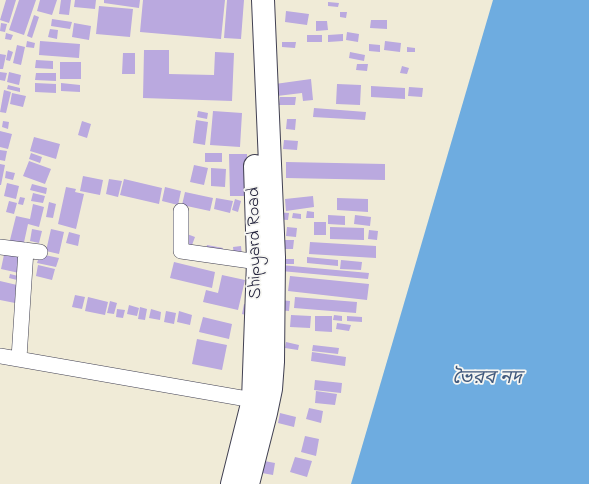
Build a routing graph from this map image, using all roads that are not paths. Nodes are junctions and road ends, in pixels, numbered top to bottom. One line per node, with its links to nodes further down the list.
1 (248, 0): 5 (main road, Shipyard Road)
2 (263, 0): 10 (main road)
3 (181, 211): 5 (street)
4 (0, 247): 7 (street)
5 (258, 262): 8 (main road, Shipyard Road)
6 (0, 356): 7 (street)
7 (19, 358): 8 (street)
8 (253, 400): 9 (main road, Shipyard Road)
9 (232, 484)
10 (248, 484)

